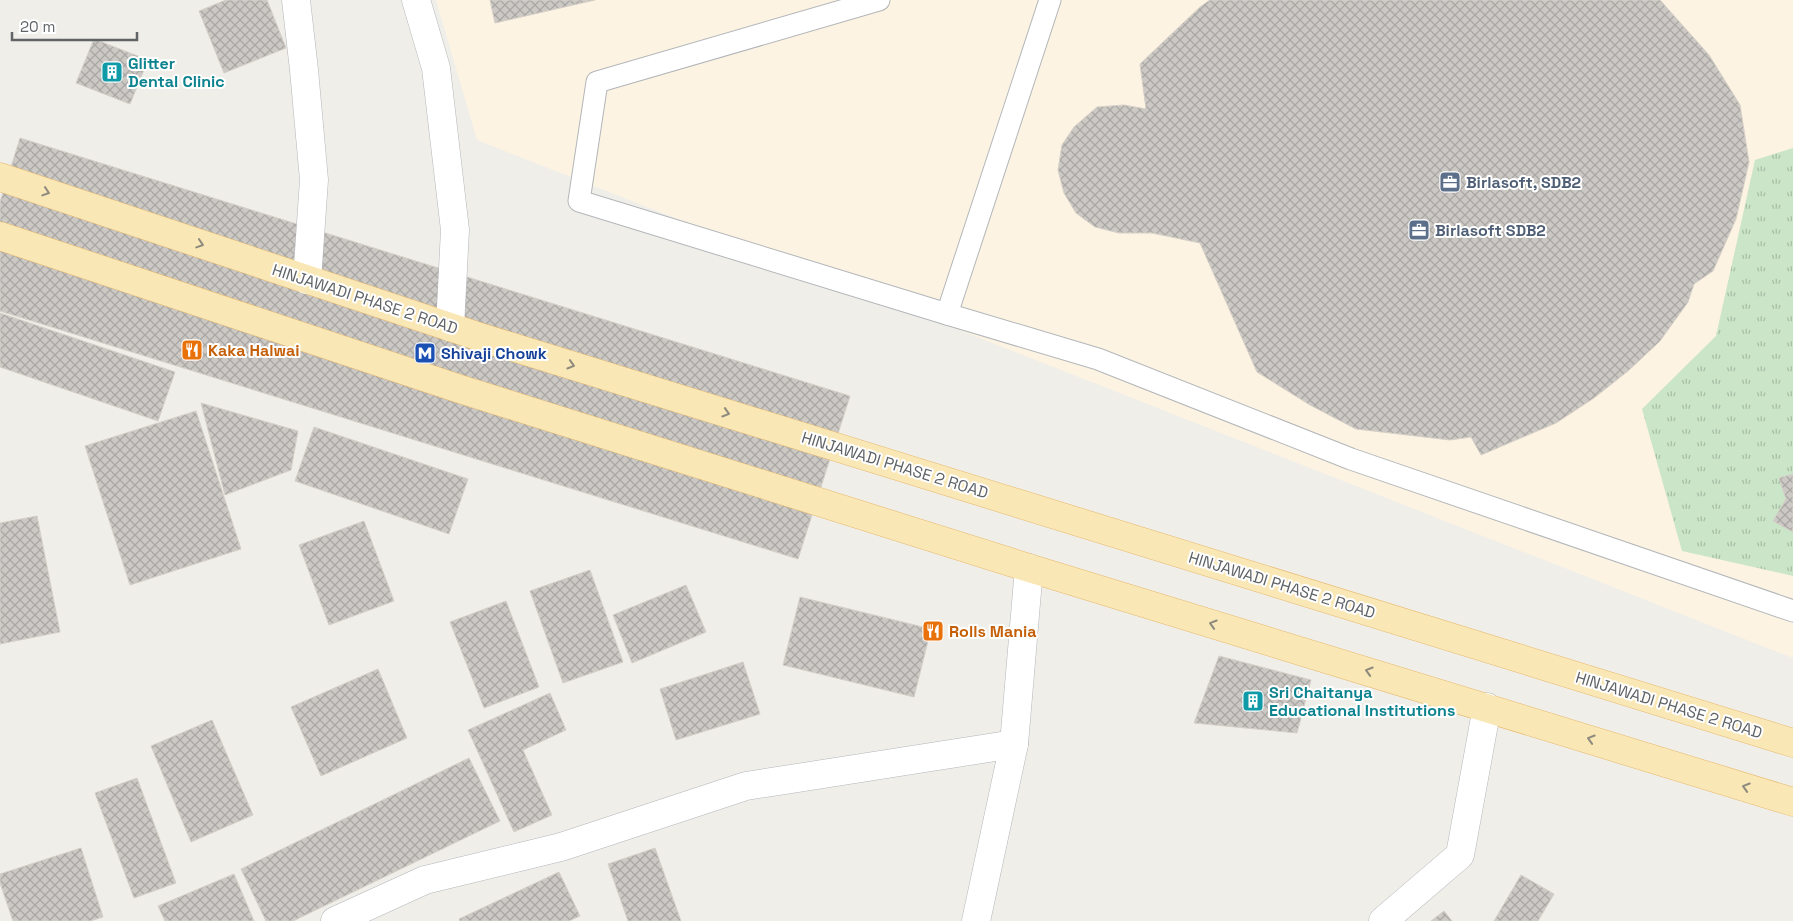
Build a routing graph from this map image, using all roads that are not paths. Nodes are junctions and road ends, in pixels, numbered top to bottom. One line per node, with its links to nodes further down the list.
1 (296, 0): 7 (street)
2 (416, 0): 9 (street)
3 (878, 0): 8 (lane)
4 (1050, 0): 8 (lane)
5 (0, 177): 7 (main road, HINJAWADI PHASE 2 ROAD, one-way to 7)
6 (0, 236): 10 (main road)
7 (307, 280): 9 (main road, HINJAWADI PHASE 2 ROAD)
8 (947, 314): 11 (lane)
9 (450, 327): 13 (main road, HINJAWADI PHASE 2 ROAD, one-way to 13)
10 (1029, 568): 12 (main road, one-way to 10); 14 (street)
11 (1793, 611)
12 (1487, 707): 15 (main road, one-way to 12); 18 (street)
13 (1793, 743)
14 (1014, 744): 16 (street); 17 (street)
15 (1793, 802)
16 (335, 921)
17 (976, 921)
18 (1383, 921)

